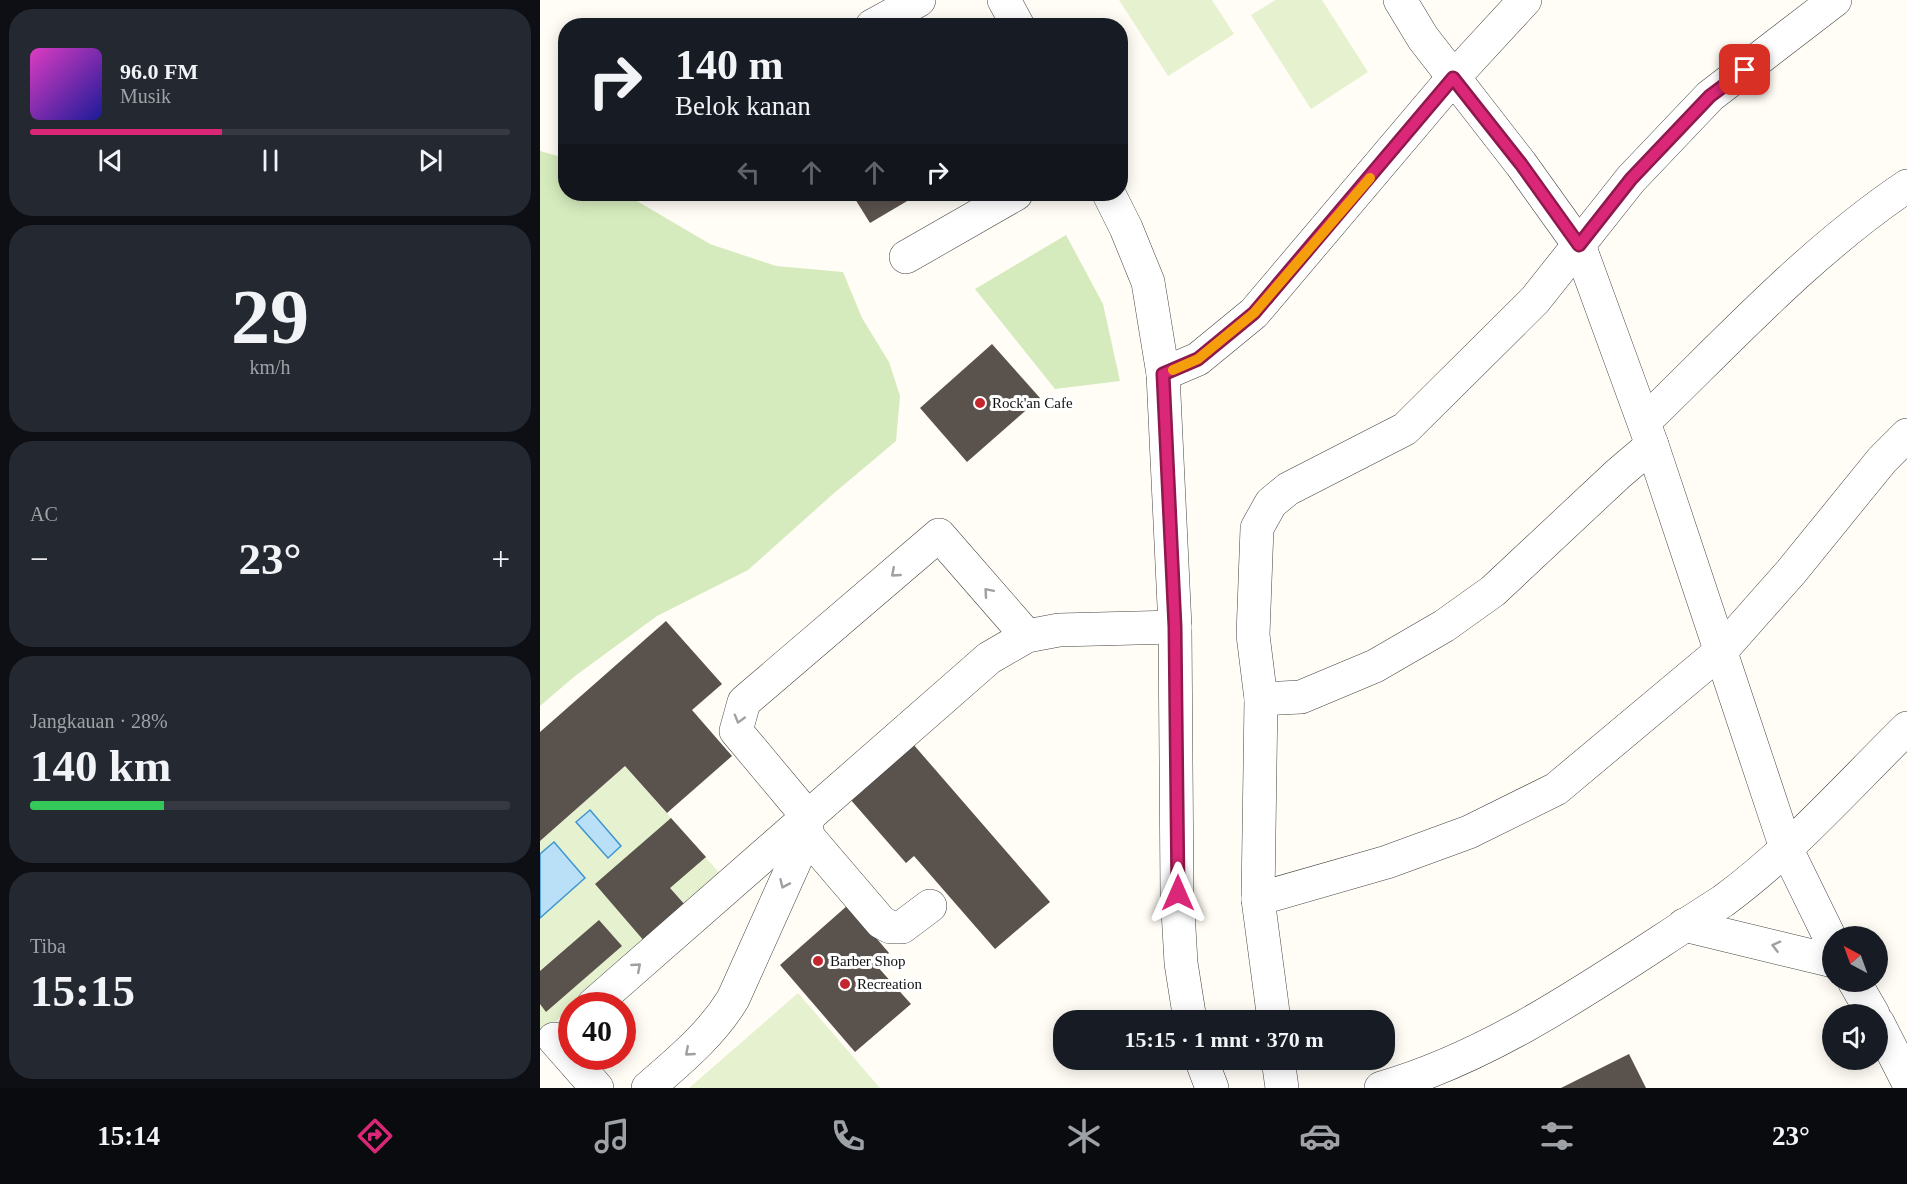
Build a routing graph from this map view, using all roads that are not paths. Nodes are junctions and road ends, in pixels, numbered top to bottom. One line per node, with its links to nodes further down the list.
1 (919, 0): 6 (street)
2 (1004, 0): 7 (street)
3 (1400, 0): 8 (street)
4 (1525, 0): 8 (street)
5 (1835, 0): 12 (street)
6 (886, 18)
7 (1014, 18)
8 (1453, 78): 12 (street); 14 (street)
9 (1907, 186): 15 (street)
10 (1004, 201): 13 (street)
11 (1112, 201): 14 (street)
12 (1579, 245): 15 (street); 20 (street)
13 (906, 257)
14 (1163, 374): 17 (street)
15 (1648, 434): 19 (street); 20 (street)
16 (1907, 435): 19 (street)
17 (1175, 627): 18 (street); 30 (street)
18 (1027, 636): 22 (street); 22 (street, one-way to 22)
19 (1721, 651): 23 (street); 24 (street)
20 (1261, 699): 24 (street)
21 (1907, 728): 23 (street)
22 (807, 824): 25 (street); 29 (street, one-way to 22); 38 (street, one-way to 38)
23 (1786, 848): 26 (street); 27 (street)
24 (1258, 899): 31 (street)
25 (930, 906)
26 (1684, 925): 28 (street, one-way to 26); 41 (street)
27 (1824, 926)
28 (1822, 958)
29 (608, 992)
30 (1188, 1010)
31 (1273, 1010)
32 (555, 1038): 37 (street)
33 (1888, 1043): 36 (street)
34 (1205, 1070): 39 (street)
35 (1280, 1070): 40 (street)
36 (1907, 1080)
37 (597, 1088)
38 (648, 1088)
39 (1212, 1088)
40 (1282, 1088)
41 (1382, 1088)

